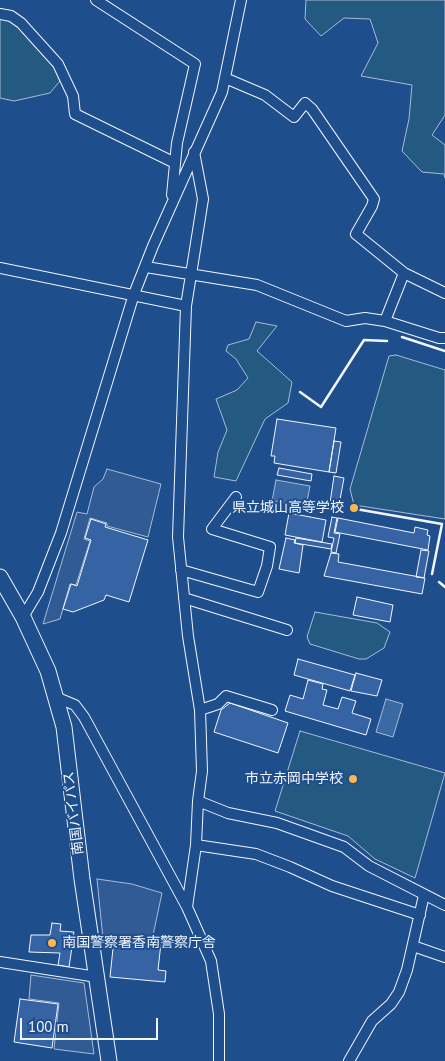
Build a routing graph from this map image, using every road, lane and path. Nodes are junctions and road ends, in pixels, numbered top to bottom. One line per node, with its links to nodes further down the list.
1 (96, 0): 6 (street)
2 (241, 0): 4 (street)
3 (0, 14): 6 (street)
4 (225, 78): 5 (street); 11 (street)
5 (194, 152): 7 (street); 10 (street)
6 (174, 163): 7 (street)
7 (172, 204): 8 (street)
8 (146, 267): 10 (street); 13 (street)
9 (0, 268): 13 (street)
10 (190, 274): 14 (street); 15 (street)
11 (404, 274): 12 (street); 15 (street)
12 (445, 293)
13 (134, 294): 14 (street); 21 (street)
14 (186, 306): 18 (street)
15 (385, 321): 16 (street)
16 (445, 338)
17 (236, 497): 18 (street)
18 (182, 570): 20 (street)
19 (0, 577): 21 (highway, 南国バイパス)
20 (184, 598): 22 (street); 24 (street)
21 (23, 617): 23 (highway, 南国バイパス)
22 (287, 630)
23 (58, 698): 30 (street); 35 (highway, 南国バイパス)
24 (200, 710): 25 (street); 26 (street)
25 (272, 710)
26 (198, 801): 27 (street); 28 (street)
27 (196, 845): 30 (street); 31 (street)
28 (424, 895): 29 (street); 31 (street)
29 (445, 905)
30 (187, 907): 37 (street)
31 (420, 915): 32 (street)
32 (413, 946): 33 (street); 38 (street)
33 (445, 957)
34 (0, 962): 35 (street)
35 (97, 977): 36 (highway, 南国バイパス)
36 (109, 1061)
37 (220, 1061)
38 (349, 1061)

